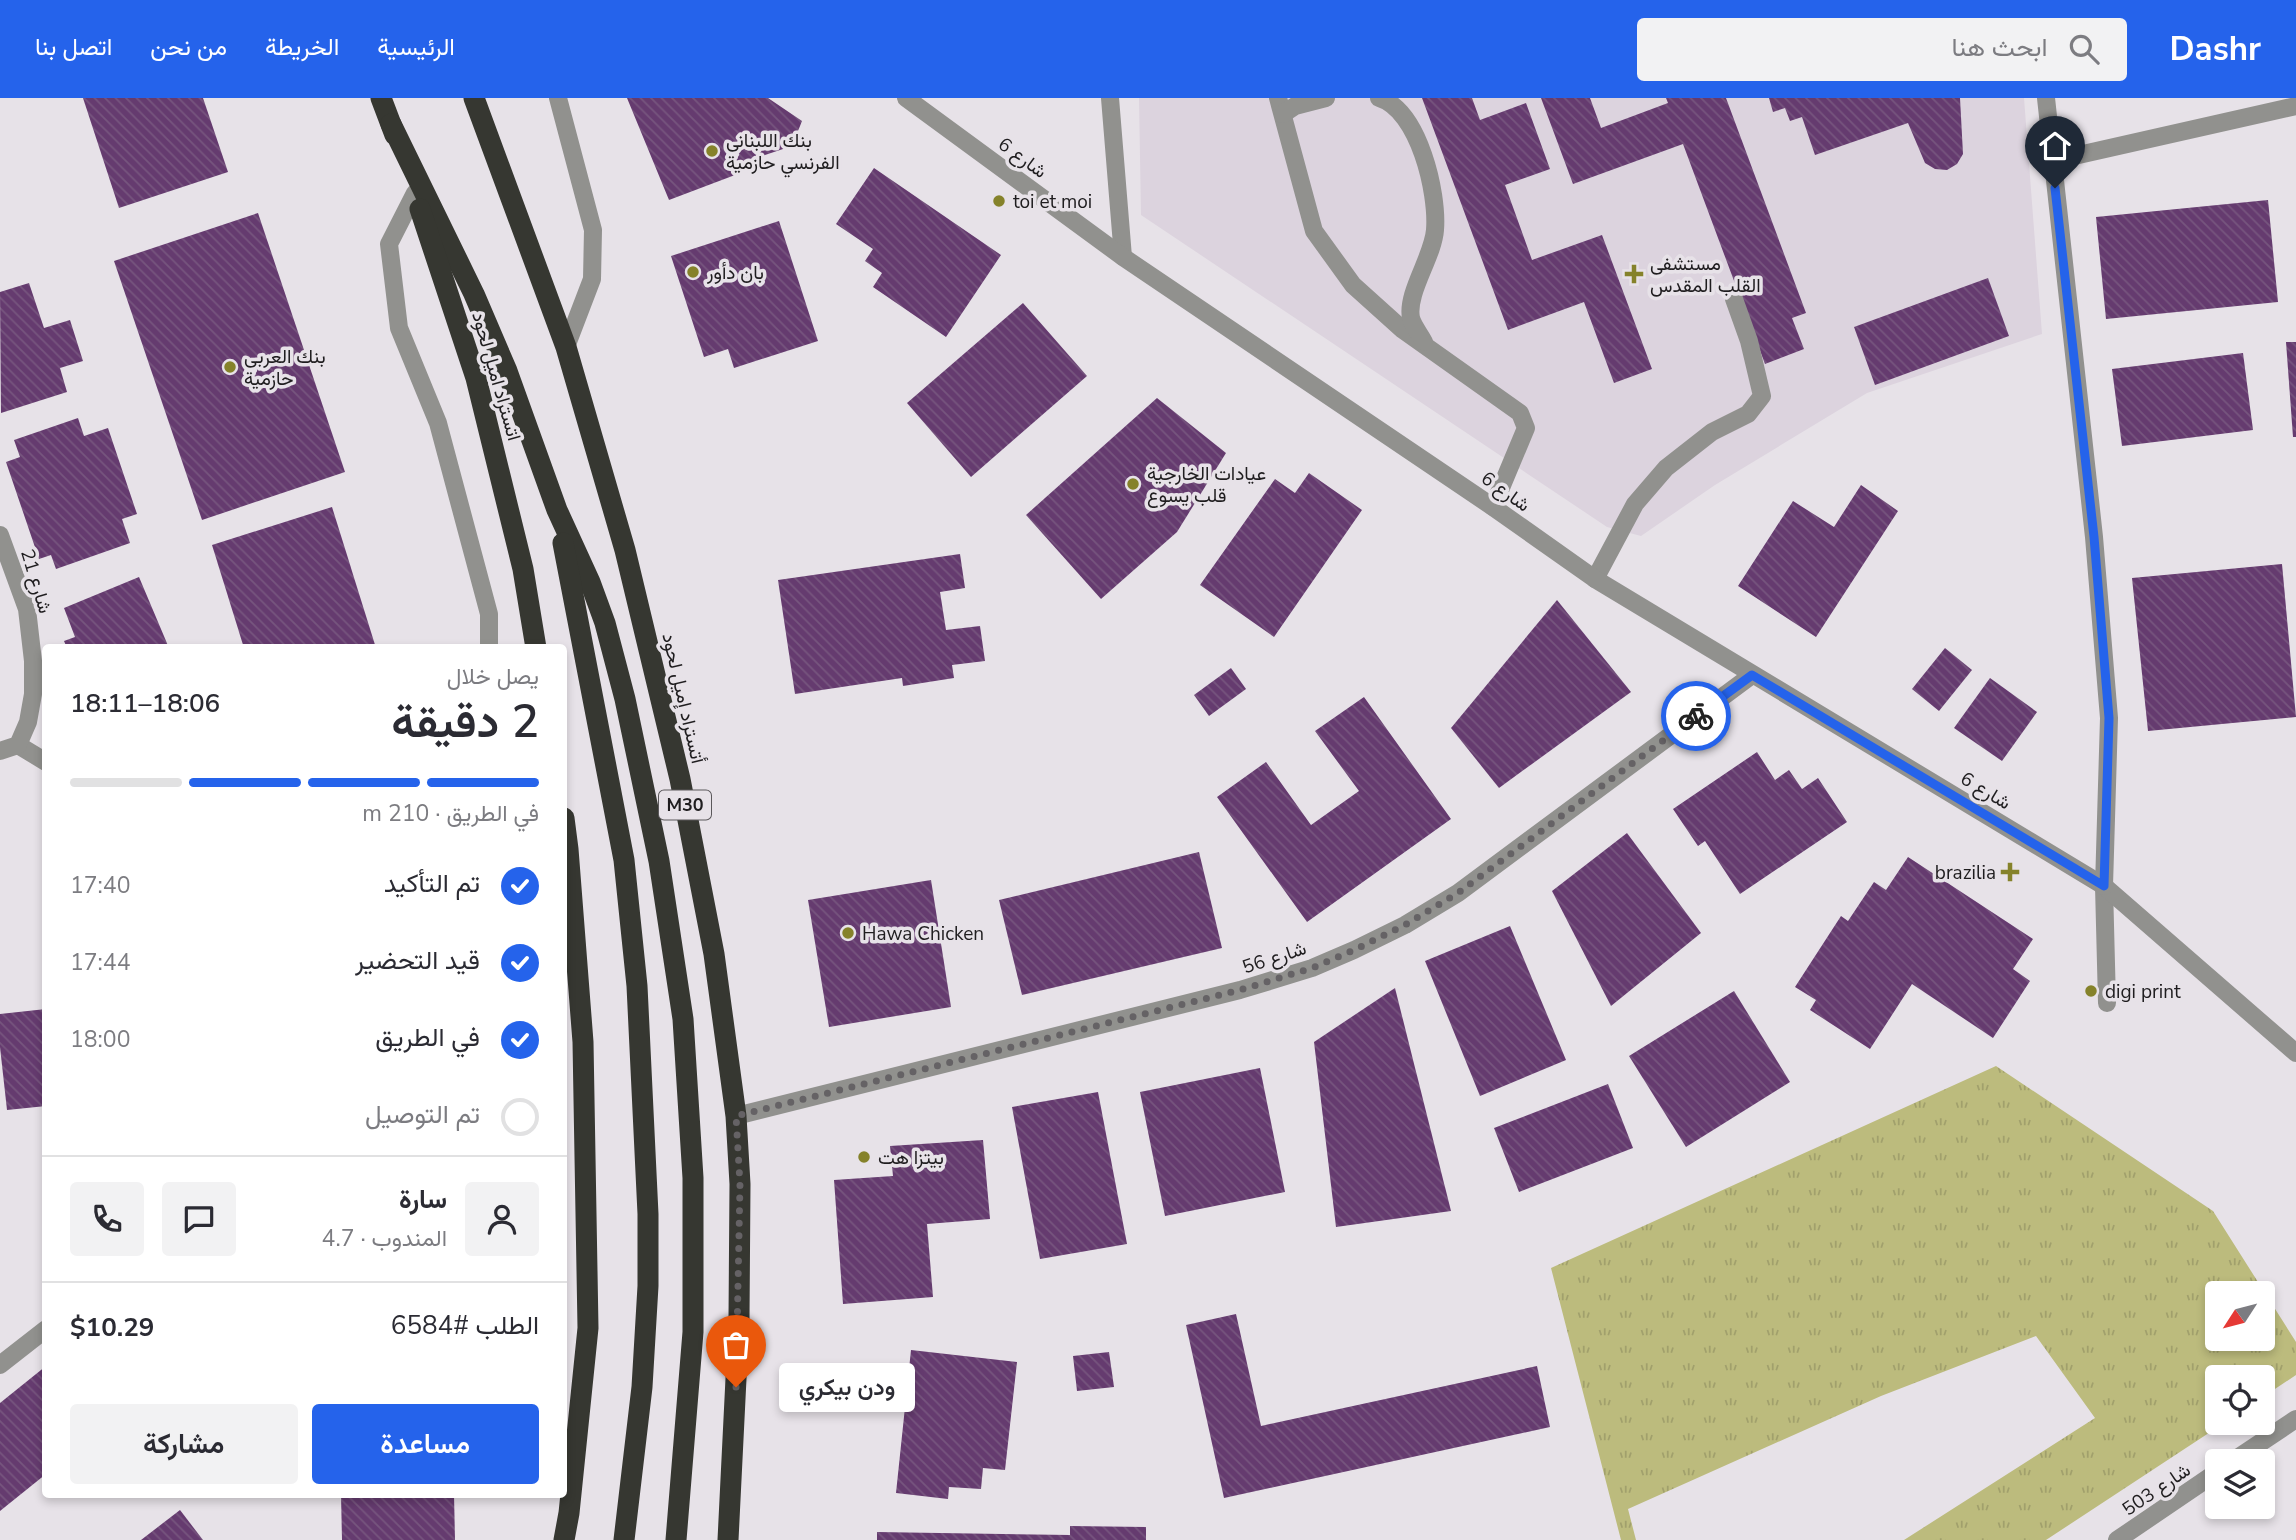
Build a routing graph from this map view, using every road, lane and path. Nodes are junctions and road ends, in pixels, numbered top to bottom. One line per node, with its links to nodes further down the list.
1 (381, 98): 11 (highway)
2 (474, 98): 16 (highway, أتستراد إميل لحود / M30)
3 (558, 98): 16 (street)
4 (906, 98): 14 (street, شارع 6)
5 (1110, 98): 14 (street)
6 (1326, 98): 9 (street)
7 (1379, 98): 17 (street)
8 (2046, 98): 12 (street)
9 (1280, 106): 17 (street)
10 (2296, 106): 12 (street)
11 (391, 124): 13 (highway, اتستراد اميل لحود); 19 (highway)
12 (2052, 161): 29 (street)
13 (415, 193): 22 (street); 23 (highway, اتستراد اميل لحود)
14 (1123, 257): 18 (street, شارع 6)
15 (1734, 299): 21 (street)
16 (566, 347): 32 (highway, أتستراد إميل لحود / M30)
17 (1428, 348): 18 (street)
18 (1493, 507): 21 (street, شارع 6)
19 (556, 510): 39 (highway); 40 (highway)
20 (0, 535): 25 (street, شارع 21)
21 (1595, 579): 24 (street, شارع 6)
22 (489, 644)
23 (535, 644)
24 (1752, 675): 29 (street, شارع 6); 32 (street, شارع 56)
25 (18, 745): 26 (street); 27 (street)
26 (0, 751)
27 (42, 760)
28 (567, 841): 38 (highway)
29 (2104, 886): 30 (street); 31 (street, شارع 6)
30 (2107, 1003)
31 (2296, 1053)
32 (736, 1116): 41 (highway, أتستراد إميل لحود / M30)
33 (42, 1332): 34 (street)
34 (0, 1365)
35 (2296, 1419): 36 (street)
36 (2251, 1449)
37 (2205, 1480): 42 (street, شارع 503)
38 (564, 1540)
39 (624, 1540)
40 (676, 1540)
41 (728, 1540)
42 (2118, 1540)

